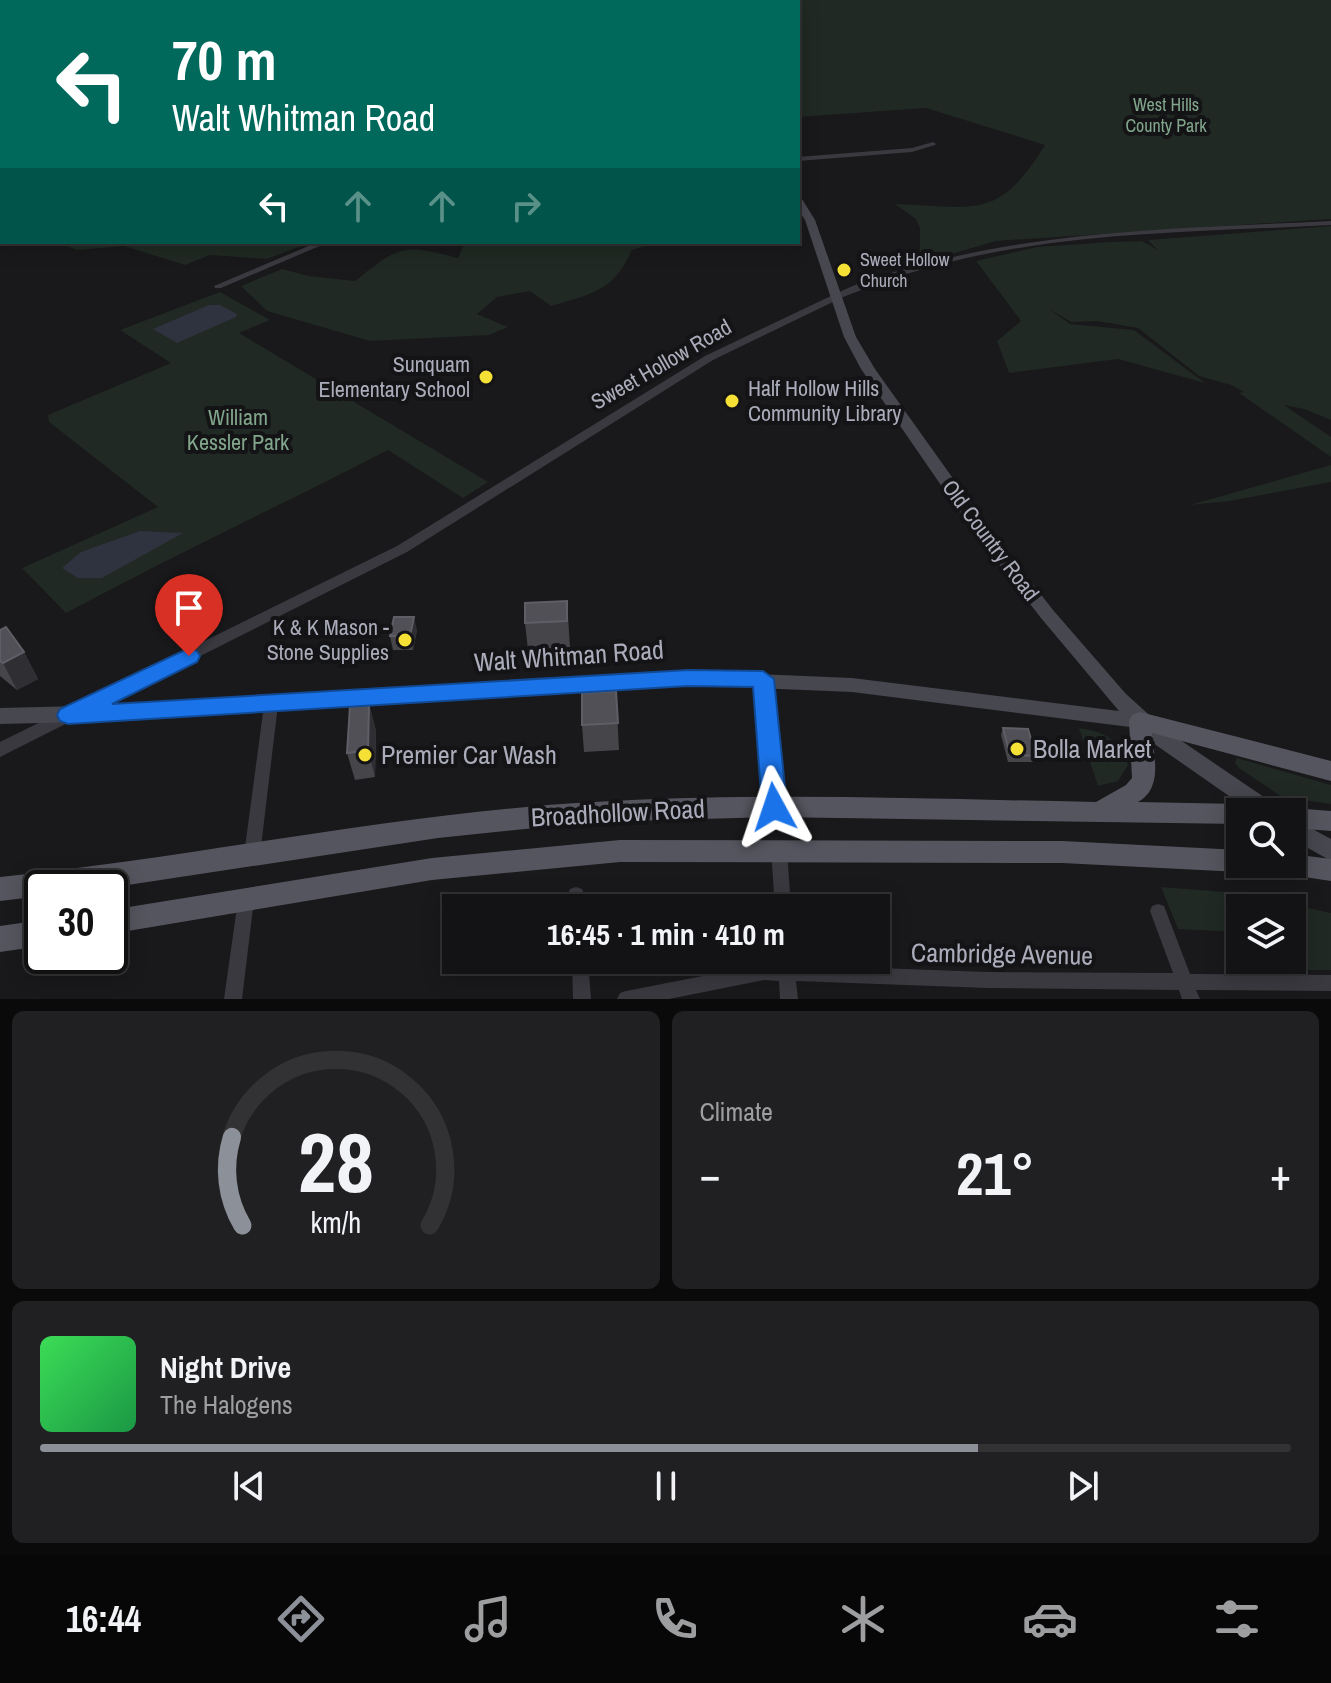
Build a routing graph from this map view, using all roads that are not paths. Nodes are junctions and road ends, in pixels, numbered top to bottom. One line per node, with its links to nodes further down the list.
1 (933, 144): 2 (street)
2 (800, 159)
3 (800, 204): 7 (main road, Old Country Road)
4 (1331, 223): 7 (street, Sweet Hollow Road)
5 (320, 244): 6 (street)
6 (218, 286)
7 (835, 297): 10 (street, Sweet Hollow Road); 12 (main road, Old Country Road)
8 (763, 679): 9 (main road, Walt Whitman Road); 12 (main road, Walt Whitman Road); 16 (street)
9 (271, 705): 10 (main road, Walt Whitman Road); 24 (street)
10 (68, 715): 11 (main road, Walt Whitman Road); 13 (street, Sweet Hollow Road)
11 (0, 716)
12 (1140, 721): 14 (main road); 15 (main road, Old Country Road); 17 (main road)
13 (0, 750)
14 (1327, 770)
15 (1249, 798)
16 (774, 807): 17 (main road, Broadhollow Road); 24 (main road, Broadhollow Road)
17 (1103, 810): 18 (main road, Broadhollow Road)
18 (1226, 814)
19 (1306, 819): 20 (main road)
20 (1331, 821)
21 (1306, 836): 23 (main road)
22 (779, 849): 25 (main road, Broadhollow Road); 29 (street); 30 (main road, Broadhollow Road)
23 (1331, 851)
24 (252, 856): 28 (main road, Broadhollow Road)
25 (1226, 860)
26 (1306, 867): 27 (main road)
27 (1331, 870)
28 (0, 889)
29 (782, 894)
30 (246, 900): 32 (main road, Broadhollow Road); 41 (street)
31 (1158, 911): 39 (street)
32 (128, 919)
33 (24, 936): 34 (main road)
34 (0, 939)
35 (890, 971): 39 (street, Cambridge Avenue)
36 (581, 974): 42 (street)
37 (754, 974): 43 (street, Cambridge Avenue)
38 (787, 974): 44 (street)
39 (1184, 982): 40 (street, Cambridge Avenue); 45 (street)
40 (1331, 983)
41 (233, 999)
42 (582, 999)
43 (626, 999)
44 (789, 999)
45 (1191, 999)

